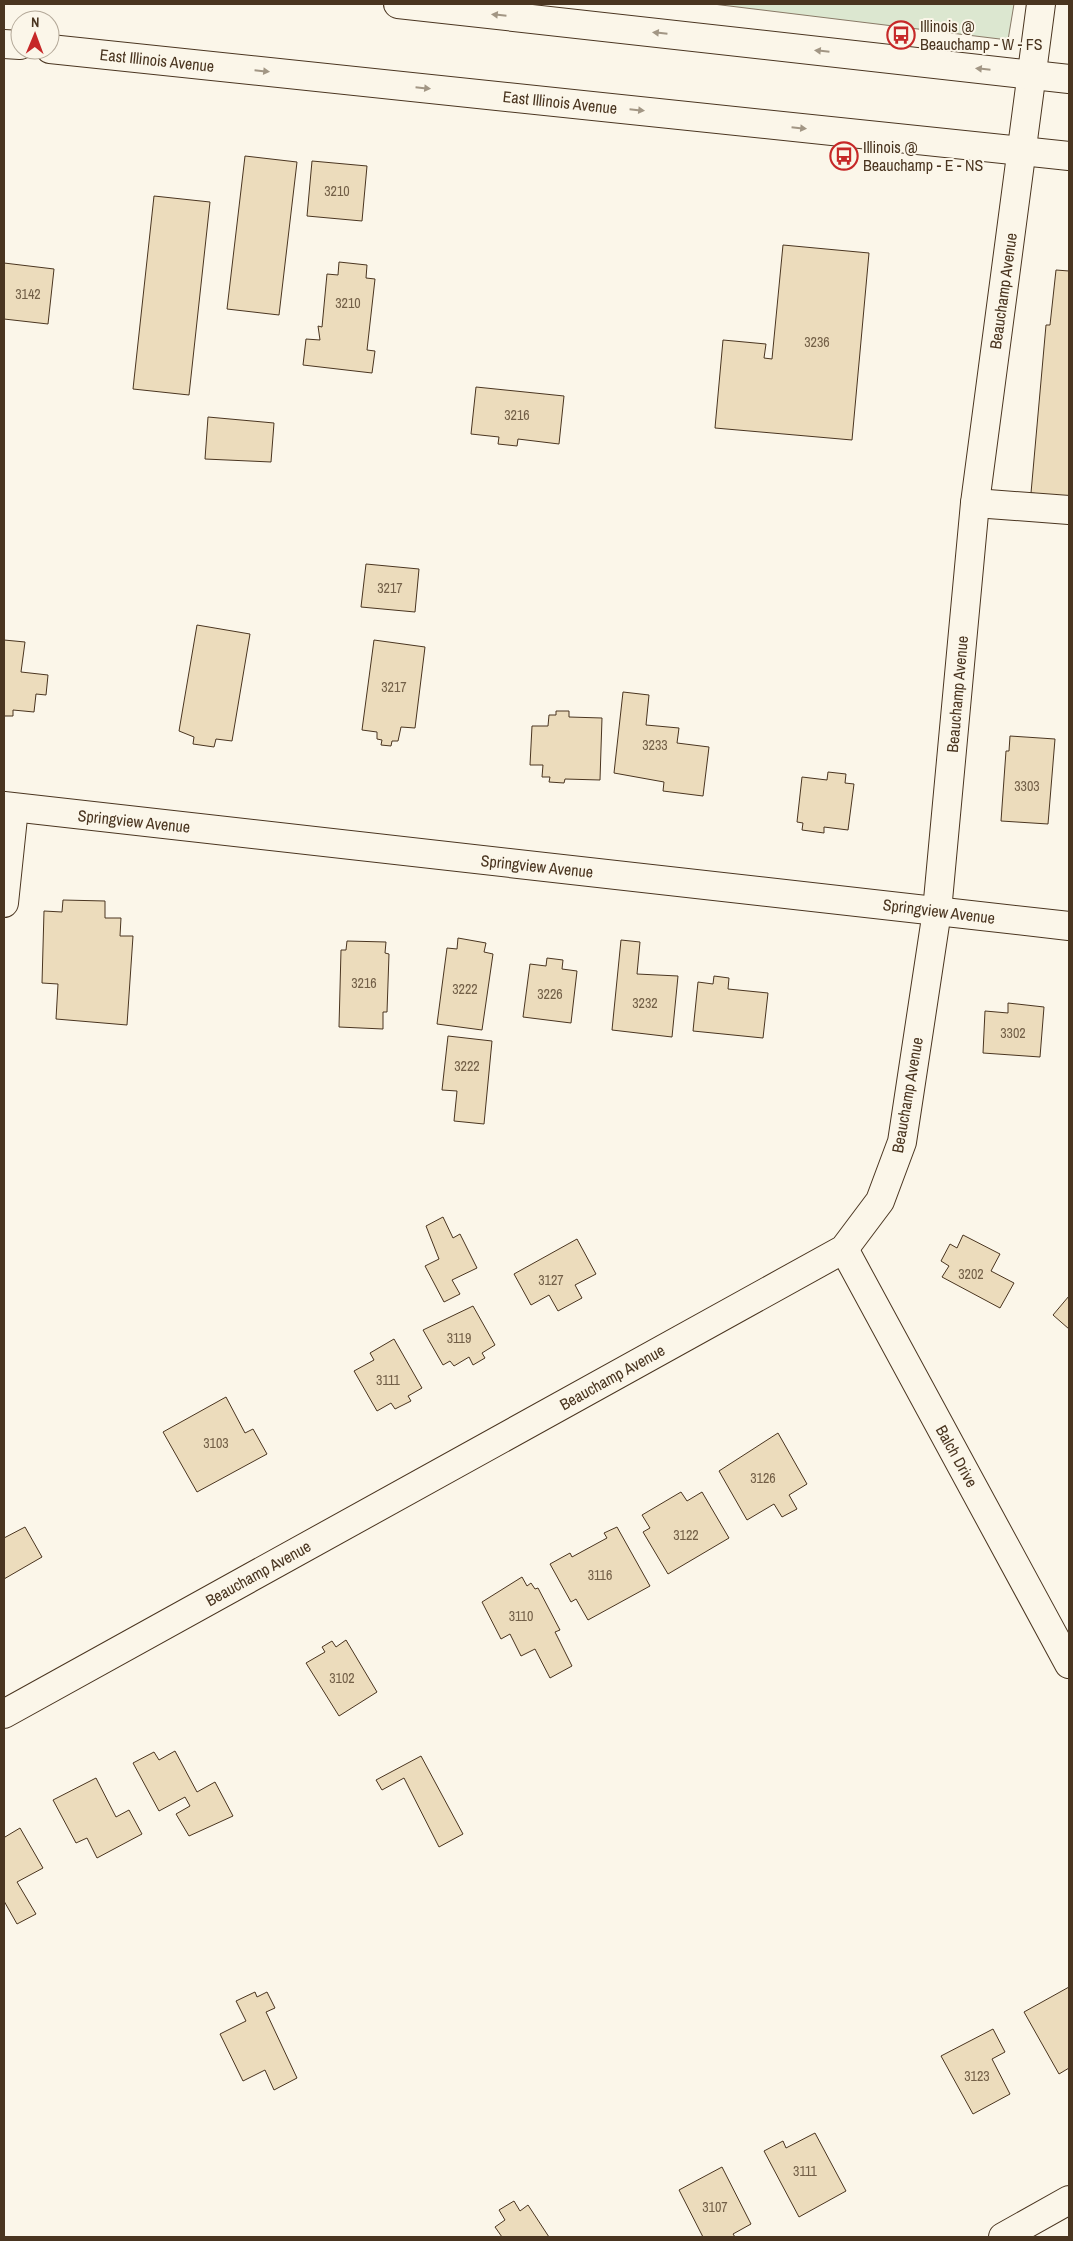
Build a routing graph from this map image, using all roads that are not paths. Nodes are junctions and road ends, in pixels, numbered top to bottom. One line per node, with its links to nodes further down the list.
1 (398, 4): 4 (street, one-way to 1)
2 (1041, 4): 4 (street, Beauchamp Avenue)
3 (60, 49): 6 (street, East Illinois Avenue, one-way to 6)
4 (1032, 74): 5 (street); 6 (street, Beauchamp Avenue)
5 (1069, 79)
6 (1022, 151): 7 (street, East Illinois Avenue); 8 (street, Beauchamp Avenue)
7 (1069, 156)
8 (976, 503): 9 (street); 12 (street, Beauchamp Avenue)
9 (1069, 510)
10 (9, 807): 11 (street); 12 (street, Springview Avenue)
11 (4, 903)
12 (937, 911): 13 (street, Springview Avenue); 14 (street, Beauchamp Avenue)
13 (1069, 926)
14 (844, 1249): 15 (street, Balch Drive); 16 (street, Beauchamp Avenue)
15 (1069, 1664)
16 (4, 1714)
17 (1069, 2200): 18 (street)
18 (1002, 2237)

